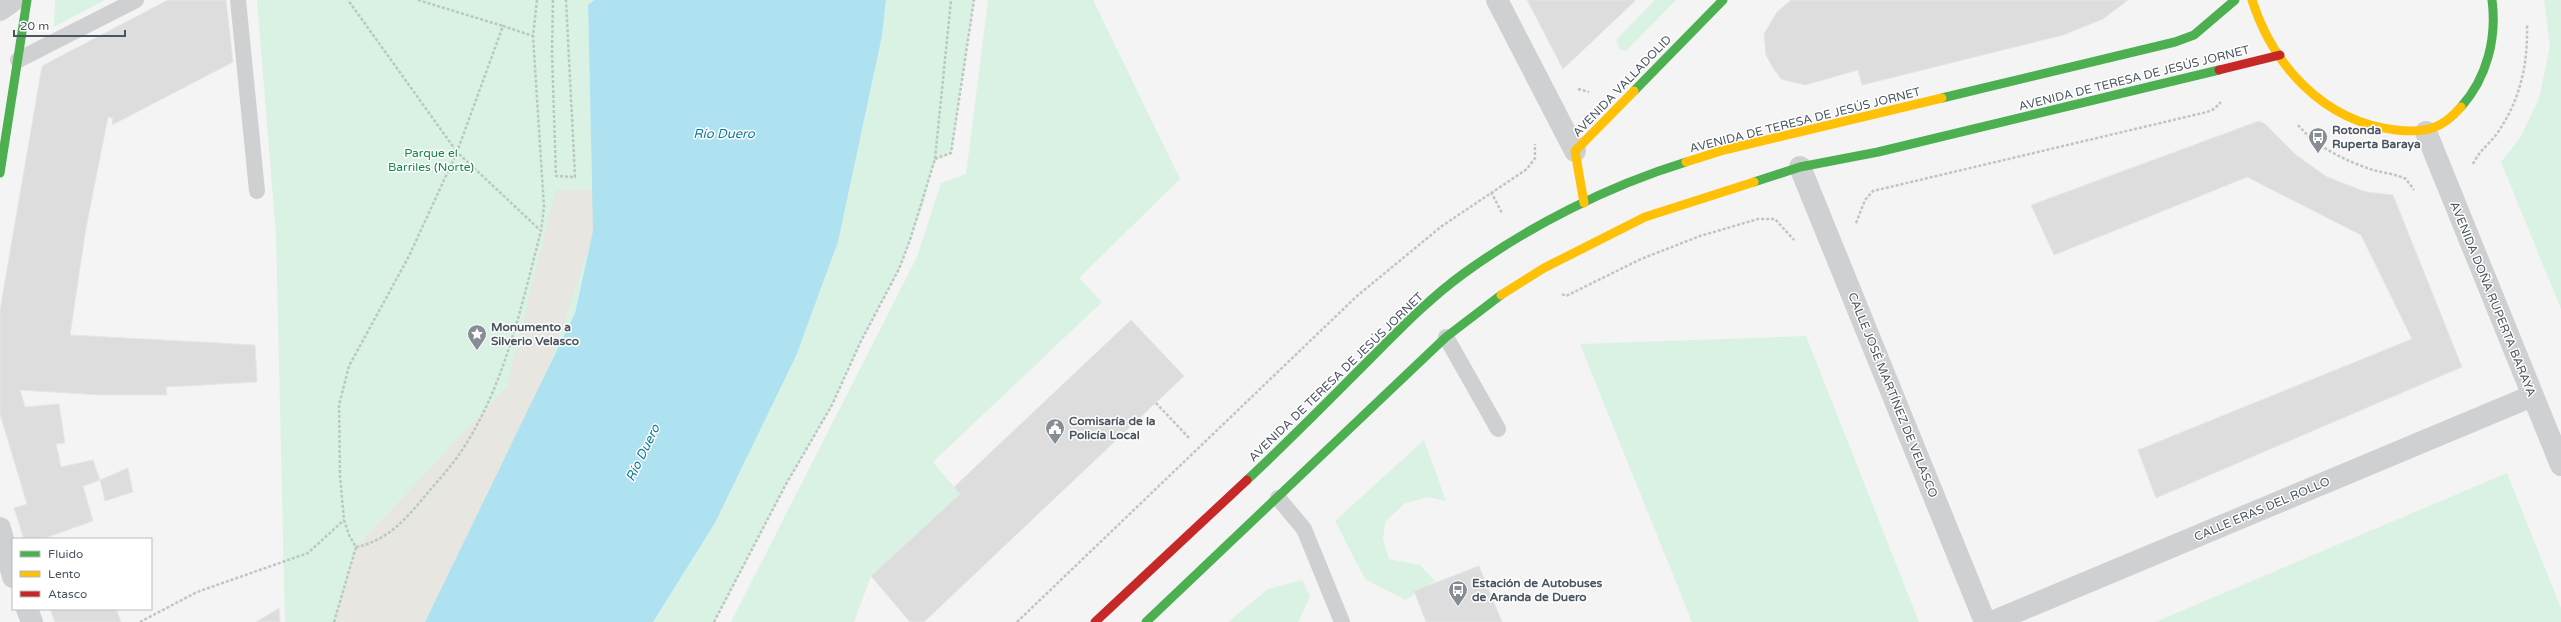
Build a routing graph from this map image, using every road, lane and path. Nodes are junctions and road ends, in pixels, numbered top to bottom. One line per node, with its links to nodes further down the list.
1 (14, 0): 17 (street)
2 (27, 0): 22 (street)
3 (136, 0): 22 (lane)
4 (238, 0): 34 (lane)
5 (348, 0): 29 (path)
6 (418, 0): 19 (path)
7 (537, 0): 20 (path)
8 (553, 0): 9 (path)
9 (566, 0)
10 (950, 0): 30 (path)
11 (974, 0): 30 (path)
12 (1497, 0): 25 (street)
13 (1723, 0): 28 (street, AVENIDA VALLADOLID)
14 (2235, 0): 36 (street, AVENIDA DE TERESA DE JESÚS JORNET)
15 (2252, 0): 21 (street)
16 (2492, 0): 27 (street)
17 (0, 10)
18 (2527, 20): 33 (path)
19 (503, 26): 20 (path); 29 (path)
20 (533, 36): 37 (path)
21 (2280, 54): 27 (street); 31 (street, AVENIDA DE TERESA DE JESÚS JORNET)
22 (18, 60): 32 (street)
23 (1592, 92): 25 (path)
24 (2225, 98): 38 (path)
25 (1553, 107): 28 (street); 35 (path)
26 (2296, 122): 33 (path)
27 (2426, 132): 33 (street, AVENIDA DOÑA RUPERTA BARAYA)
28 (1575, 151): 36 (street, AVENIDA VALLADOLID)
29 (457, 152): 37 (path); 48 (path)
30 (935, 159): 56 (path)
31 (1800, 167): 38 (street, CALLE JOSÉ MARTÍNEZ DE VELASCO); 40 (street, AVENIDA DE TERESA DE JESÚS JORNET)
32 (0, 173)
33 (2445, 181): 42 (street, AVENIDA DOÑA RUPERTA BARAYA)
34 (257, 191)
35 (1491, 192): 39 (path); 57 (path)
36 (1584, 203): 39 (street, AVENIDA DE TERESA DE JESÚS JORNET)
37 (540, 231): 50 (path)
38 (1828, 236): 40 (path); 61 (street, CALLE JOSÉ MARTÍNEZ DE VELASCO)
39 (1517, 239): 58 (street, AVENIDA DE TERESA DE JESÚS JORNET)
40 (1536, 274): 41 (street, AVENIDA DE TERESA DE JESÚS JORNET)
41 (1446, 337): 44 (lane); 47 (street, AVENIDA DE TERESA DE JESÚS JORNET)
42 (2532, 396): 46 (street, AVENIDA DOÑA RUPERTA BARAYA); 62 (street, CALLE ERAS DEL ROLLO)
43 (1156, 403): 45 (path)
44 (1498, 429)
45 (1189, 438)
46 (2561, 465)
47 (1278, 498): 59 (street, AVENIDA DE TERESA DE JESÚS JORNET); 60 (lane)
48 (344, 520): 50 (path); 54 (path)
49 (0, 528): 51 (street)
50 (356, 547): 55 (path)
51 (12, 573)
52 (27, 610): 53 (street)
53 (32, 622)
54 (140, 622)
55 (334, 622)
56 (714, 622)
57 (1017, 622)
58 (1095, 622)
59 (1146, 622)
60 (1342, 622)
61 (1985, 622)
62 (1992, 622)

